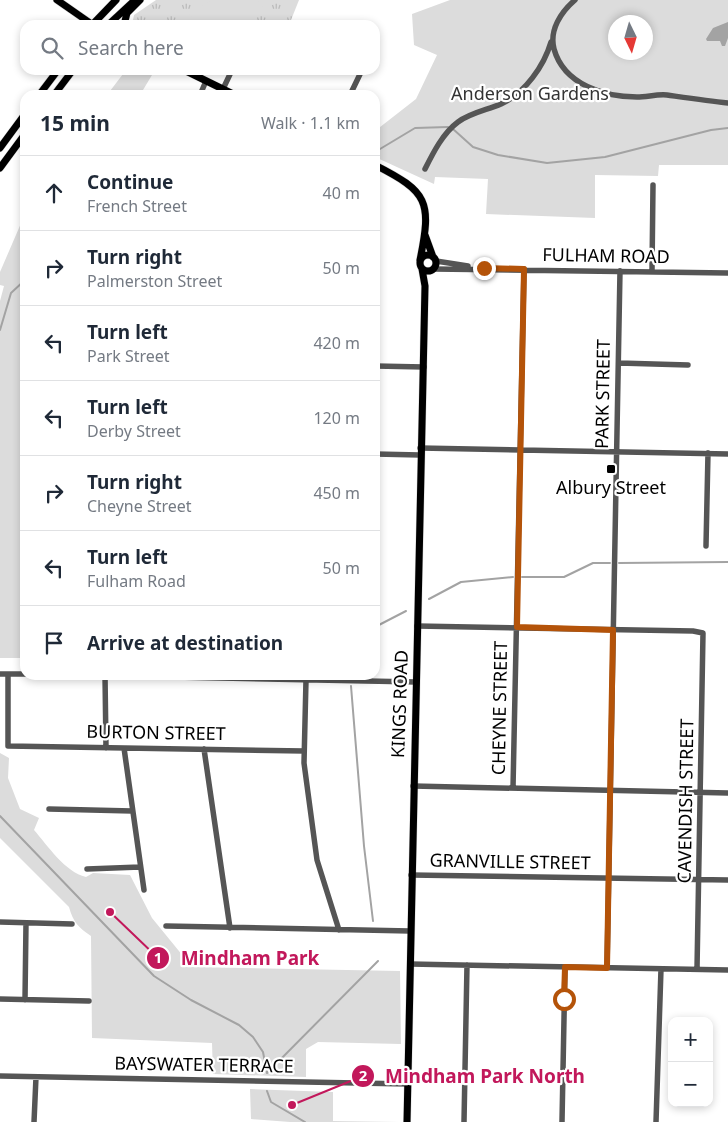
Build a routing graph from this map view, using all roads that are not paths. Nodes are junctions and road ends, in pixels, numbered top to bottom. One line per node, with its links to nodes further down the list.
1 (57, 0): 6 (main road)
2 (116, 0): 7 (main road)
3 (135, 0): 8 (main road)
4 (140, 0): 9 (main road)
5 (575, 0): 10 (street)
6 (85, 20)
7 (97, 20)
8 (113, 20)
9 (125, 20)
10 (552, 40): 22 (street); 28 (street)
11 (54, 75): 18 (main road)
12 (69, 75): 19 (main road)
13 (194, 75): 16 (main road)
14 (230, 75): 17 (street)
15 (360, 75): 21 (street)
16 (206, 81): 17 (main road); 20 (street)
17 (223, 89)
18 (43, 90)
19 (58, 90)
20 (202, 90)
21 (352, 90)
22 (728, 103)
23 (20, 121): 25 (main road)
24 (20, 141): 26 (main road)
25 (0, 148)
26 (0, 168)
27 (380, 168): 30 (main road)
28 (425, 169)
29 (653, 185): 38 (street)
30 (425, 234): 31 (main road); 32 (main road)
31 (435, 259): 32 (main road); 34 (street, FULHAM ROAD); 36 (main road, KINGS ROAD)
32 (420, 260): 33 (main road, KINGS ROAD)
33 (422, 268): 36 (main road); 40 (main road, KINGS ROAD)
34 (484, 268): 35 (street, FULHAM ROAD); 36 (street, FULHAM ROAD)
35 (524, 269): 37 (street, FULHAM ROAD); 45 (street, CHEYNE STREET)
36 (432, 270): 40 (main road, KINGS ROAD)
37 (620, 271): 38 (street, FULHAM ROAD); 41 (street, PARK STREET)
38 (652, 271): 39 (street, FULHAM ROAD)
39 (728, 273)
40 (425, 286): 44 (main road, KINGS ROAD)
41 (619, 363): 42 (street); 47 (street, PARK STREET)
42 (688, 365)
43 (380, 366): 44 (street)
44 (424, 367): 46 (main road, KINGS ROAD)
45 (520, 450): 46 (street); 47 (street); 53 (street, CHEYNE STREET)
46 (420, 452): 49 (street); 52 (main road, KINGS ROAD)
47 (617, 452): 48 (street); 54 (street, PARK STREET)
48 (708, 453): 50 (street); 51 (street)
49 (380, 454)
50 (728, 454)
51 (706, 546)
52 (417, 626): 53 (street); 60 (main road, KINGS ROAD)
53 (517, 627): 54 (street); 66 (street, CHEYNE STREET)
54 (613, 630): 67 (street, PARK STREET); 68 (street, CAVENDISH STREET)
55 (0, 674): 56 (street)
56 (8, 674): 57 (street); 61 (street, BURTON STREET)
57 (20, 674)
58 (105, 680): 61 (street)
59 (306, 680): 60 (street); 64 (street)
60 (416, 682): 65 (main road, KINGS ROAD)
61 (106, 748): 62 (street, BURTON STREET)
62 (124, 748): 63 (street, BURTON STREET); 71 (street)
63 (204, 749): 64 (street, BURTON STREET); 83 (street)
64 (304, 751): 84 (street)
65 (413, 786): 66 (street); 74 (main road, KINGS ROAD)
66 (513, 788): 67 (street)
67 (610, 790): 68 (street); 75 (street, PARK STREET)
68 (701, 792): 69 (street); 76 (street, CAVENDISH STREET)
69 (728, 793)
70 (49, 809): 71 (street)
71 (132, 811): 72 (street)
72 (140, 867): 73 (street); 78 (street)
73 (87, 869)
74 (411, 875): 75 (street, GRANVILLE STREET); 85 (main road, KINGS ROAD)
75 (609, 879): 76 (street, GRANVILLE STREET); 89 (street, PARK STREET)
76 (699, 880): 77 (street, GRANVILLE STREET); 91 (street, CAVENDISH STREET)
77 (728, 880)
78 (144, 890)
79 (0, 922): 80 (street)
80 (26, 923): 81 (street); 94 (street)
81 (72, 924)
82 (166, 926): 83 (street)
83 (230, 928): 84 (street)
84 (339, 930): 85 (street)
85 (410, 931): 86 (main road, KINGS ROAD)
86 (410, 964): 87 (street); 98 (main road, KINGS ROAD)
87 (467, 965): 88 (street); 101 (street)
88 (565, 967): 89 (street); 102 (street)
89 (607, 968): 90 (street)
90 (661, 969): 91 (street); 103 (street)
91 (697, 969): 92 (street)
92 (728, 970)
93 (0, 999): 94 (street)
94 (25, 1000): 95 (street)
95 (89, 1001)
96 (0, 1076): 97 (street, BAYSWATER TERRACE)
97 (36, 1077): 98 (street, BAYSWATER TERRACE); 99 (street)
98 (408, 1084): 100 (main road, KINGS ROAD)
99 (34, 1122)
100 (407, 1122)
101 (464, 1122)
102 (562, 1122)
103 (656, 1122)

